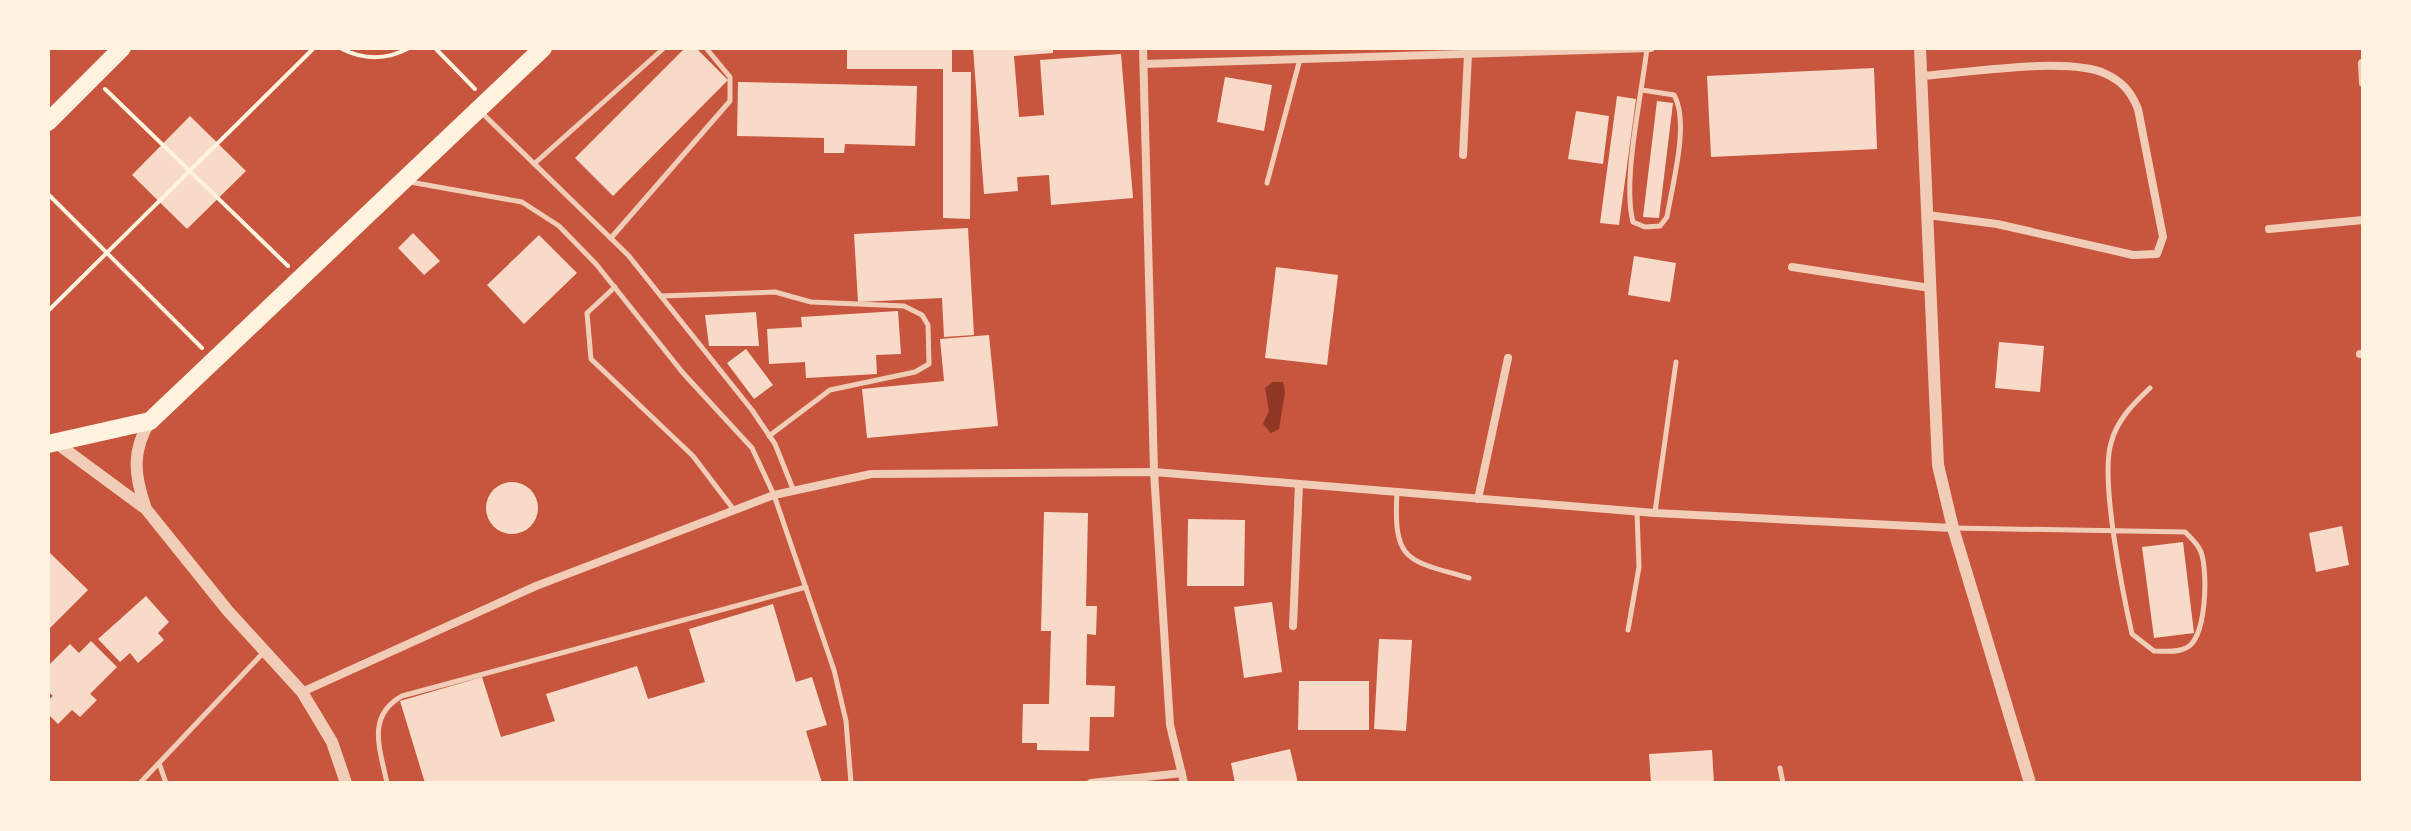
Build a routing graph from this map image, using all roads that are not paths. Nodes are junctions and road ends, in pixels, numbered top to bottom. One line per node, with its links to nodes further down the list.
1 (122, 48): 17 (highway)
2 (543, 48): 16 (highway)
3 (664, 48): 19 (lane)
4 (706, 48): 25 (lane)
5 (1143, 48): 12 (street)
6 (1649, 48): 8 (street); 15 (lane)
7 (1920, 48): 13 (street)
8 (1573, 50): 9 (street)
9 (1468, 54): 10 (street); 18 (street)
10 (1300, 59): 12 (street); 21 (lane)
11 (2362, 63): 14 (street)
12 (1144, 64): 36 (street)
13 (1922, 76): 22 (street); 22 (street)
14 (2363, 83)
15 (1642, 90): 15 (lane)
16 (483, 106): 19 (lane); 20 (highway)
17 (48, 122)
18 (1463, 155)
19 (534, 164): 25 (lane)
20 (405, 181): 27 (lane); 33 (highway)
21 (1267, 183)
22 (1927, 215): 28 (street)
23 (2363, 220): 24 (street)
24 (2269, 229)
25 (611, 238): 29 (lane)
26 (1792, 267): 28 (street)
27 (615, 287): 40 (lane); 43 (lane)
28 (1930, 288): 46 (street)
29 (661, 296): 34 (lane); 34 (lane)
30 (1508, 358): 41 (street)
31 (1676, 362): 45 (lane)
32 (2150, 388): 47 (lane)
33 (150, 421): 35 (highway); 42 (street)
34 (769, 436): 38 (lane)
35 (50, 442): 42 (street)
36 (1154, 472): 37 (street); 38 (street); 56 (street)
37 (1299, 484): 39 (street); 50 (street)
38 (793, 489): 40 (street)
39 (1397, 492): 41 (street); 48 (lane)
40 (774, 495): 43 (street); 49 (lane)
41 (1478, 499): 44 (street)
42 (146, 509): 52 (street)
43 (734, 510): 53 (street)
44 (1637, 512): 45 (street); 51 (lane)
45 (1655, 513): 46 (street)
46 (1953, 528): 47 (lane); 65 (street)
47 (2114, 532): 47 (lane)
48 (1469, 578)
49 (806, 587): 60 (lane); 61 (lane)
50 (1293, 626)
51 (1628, 630)
52 (264, 653): 53 (street); 54 (lane)
53 (302, 692): 59 (street)
54 (159, 763): 57 (lane); 58 (lane)
55 (1780, 768): 64 (lane)
56 (1182, 773): 62 (street); 63 (street)
57 (140, 783)
58 (166, 783)
59 (346, 783)
60 (387, 783)
61 (851, 783)
62 (1091, 783)
63 (1184, 783)
64 (1783, 783)
65 (2030, 783)

